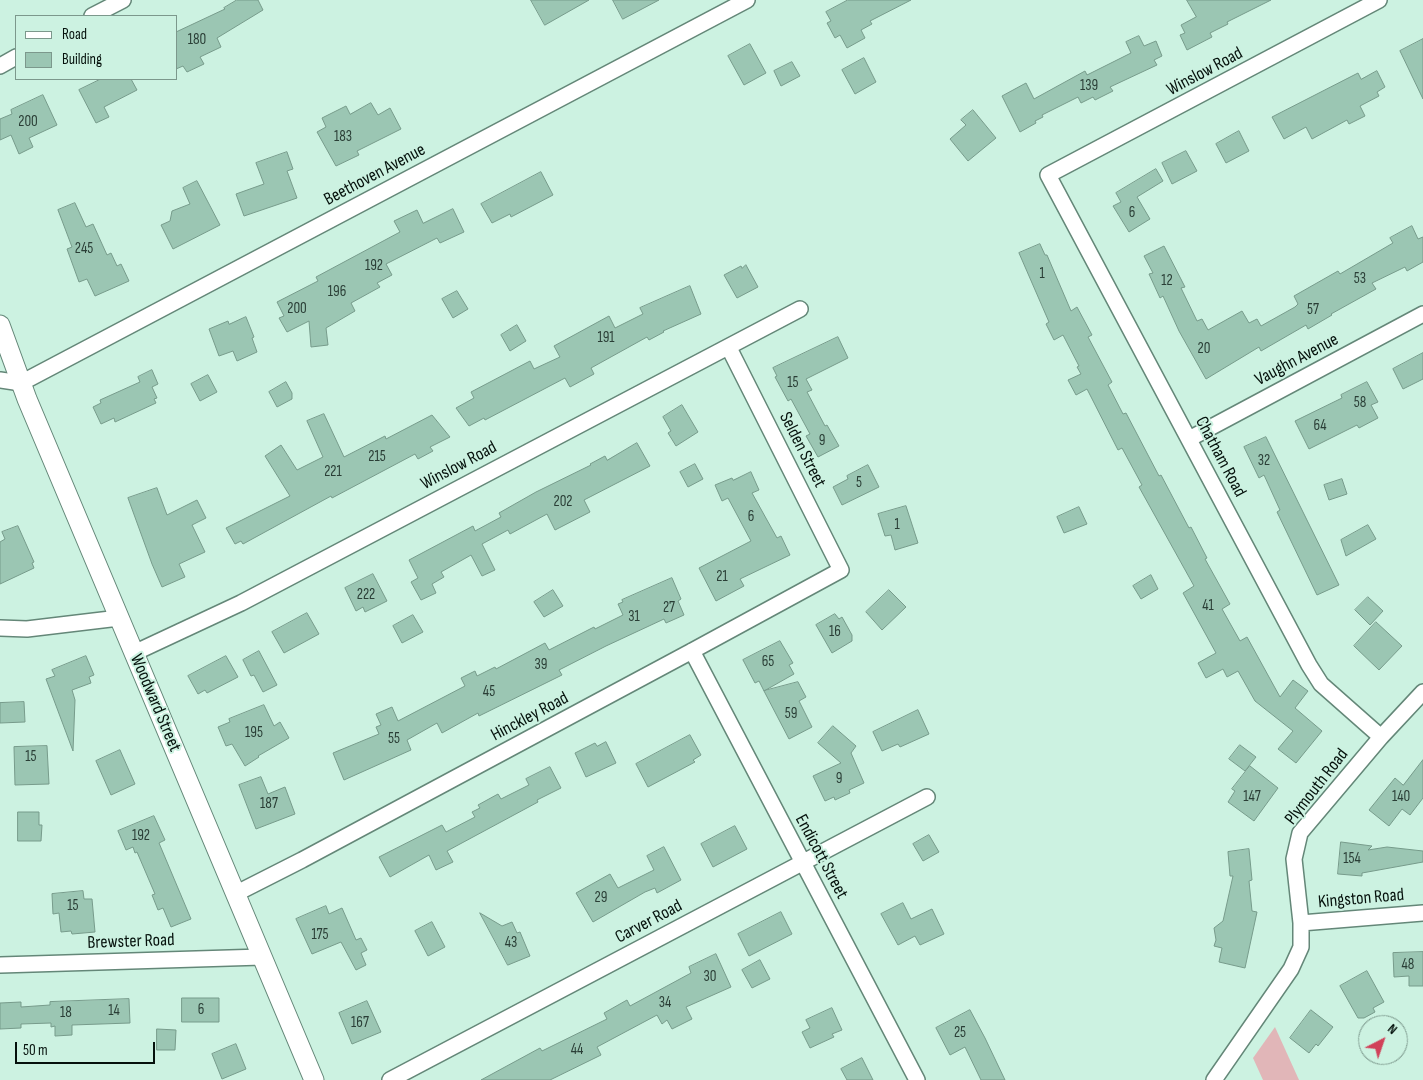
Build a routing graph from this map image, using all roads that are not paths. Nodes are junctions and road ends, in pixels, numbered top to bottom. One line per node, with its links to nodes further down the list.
1 (123, 0): 4 (street)
2 (747, 0): 13 (street, Beethoven Avenue)
3 (1378, 0): 7 (street, Winslow Road)
4 (94, 15)
5 (15, 58): 6 (street)
6 (0, 66)
7 (1048, 175): 14 (street, Chatham Road)
8 (800, 309): 11 (street, Winslow Road)
9 (1423, 314): 14 (street, Vaughn Avenue)
10 (0, 325): 13 (street, Woodward Street)
11 (729, 348): 15 (street, Selden Street); 19 (street, Winslow Road)
12 (0, 380): 13 (street)
13 (21, 382): 16 (street, Woodward Street)
14 (1189, 439): 21 (street, Chatham Road)
15 (841, 570): 18 (street, Hinckley Road)
16 (119, 618): 17 (street); 19 (street, Woodward Street)
17 (0, 628)
18 (692, 651): 23 (street, Endicott Street); 24 (street, Hinckley Road)
19 (134, 653): 24 (street, Woodward Street)
20 (1423, 692): 21 (street, Plymouth Road)
21 (1381, 737): 26 (street, Plymouth Road)
22 (927, 797): 23 (street, Carver Road)
23 (802, 862): 30 (street, Carver Road); 31 (street, Endicott Street)
24 (236, 894): 27 (street, Woodward Street)
25 (1423, 913): 26 (street, Kingston Road)
26 (1302, 924): 32 (street, Plymouth Road)
27 (262, 957): 28 (street, Brewster Road); 29 (street, Woodward Street)
28 (0, 965)
29 (314, 1080)
30 (390, 1080)
31 (917, 1080)
32 (1214, 1080)

